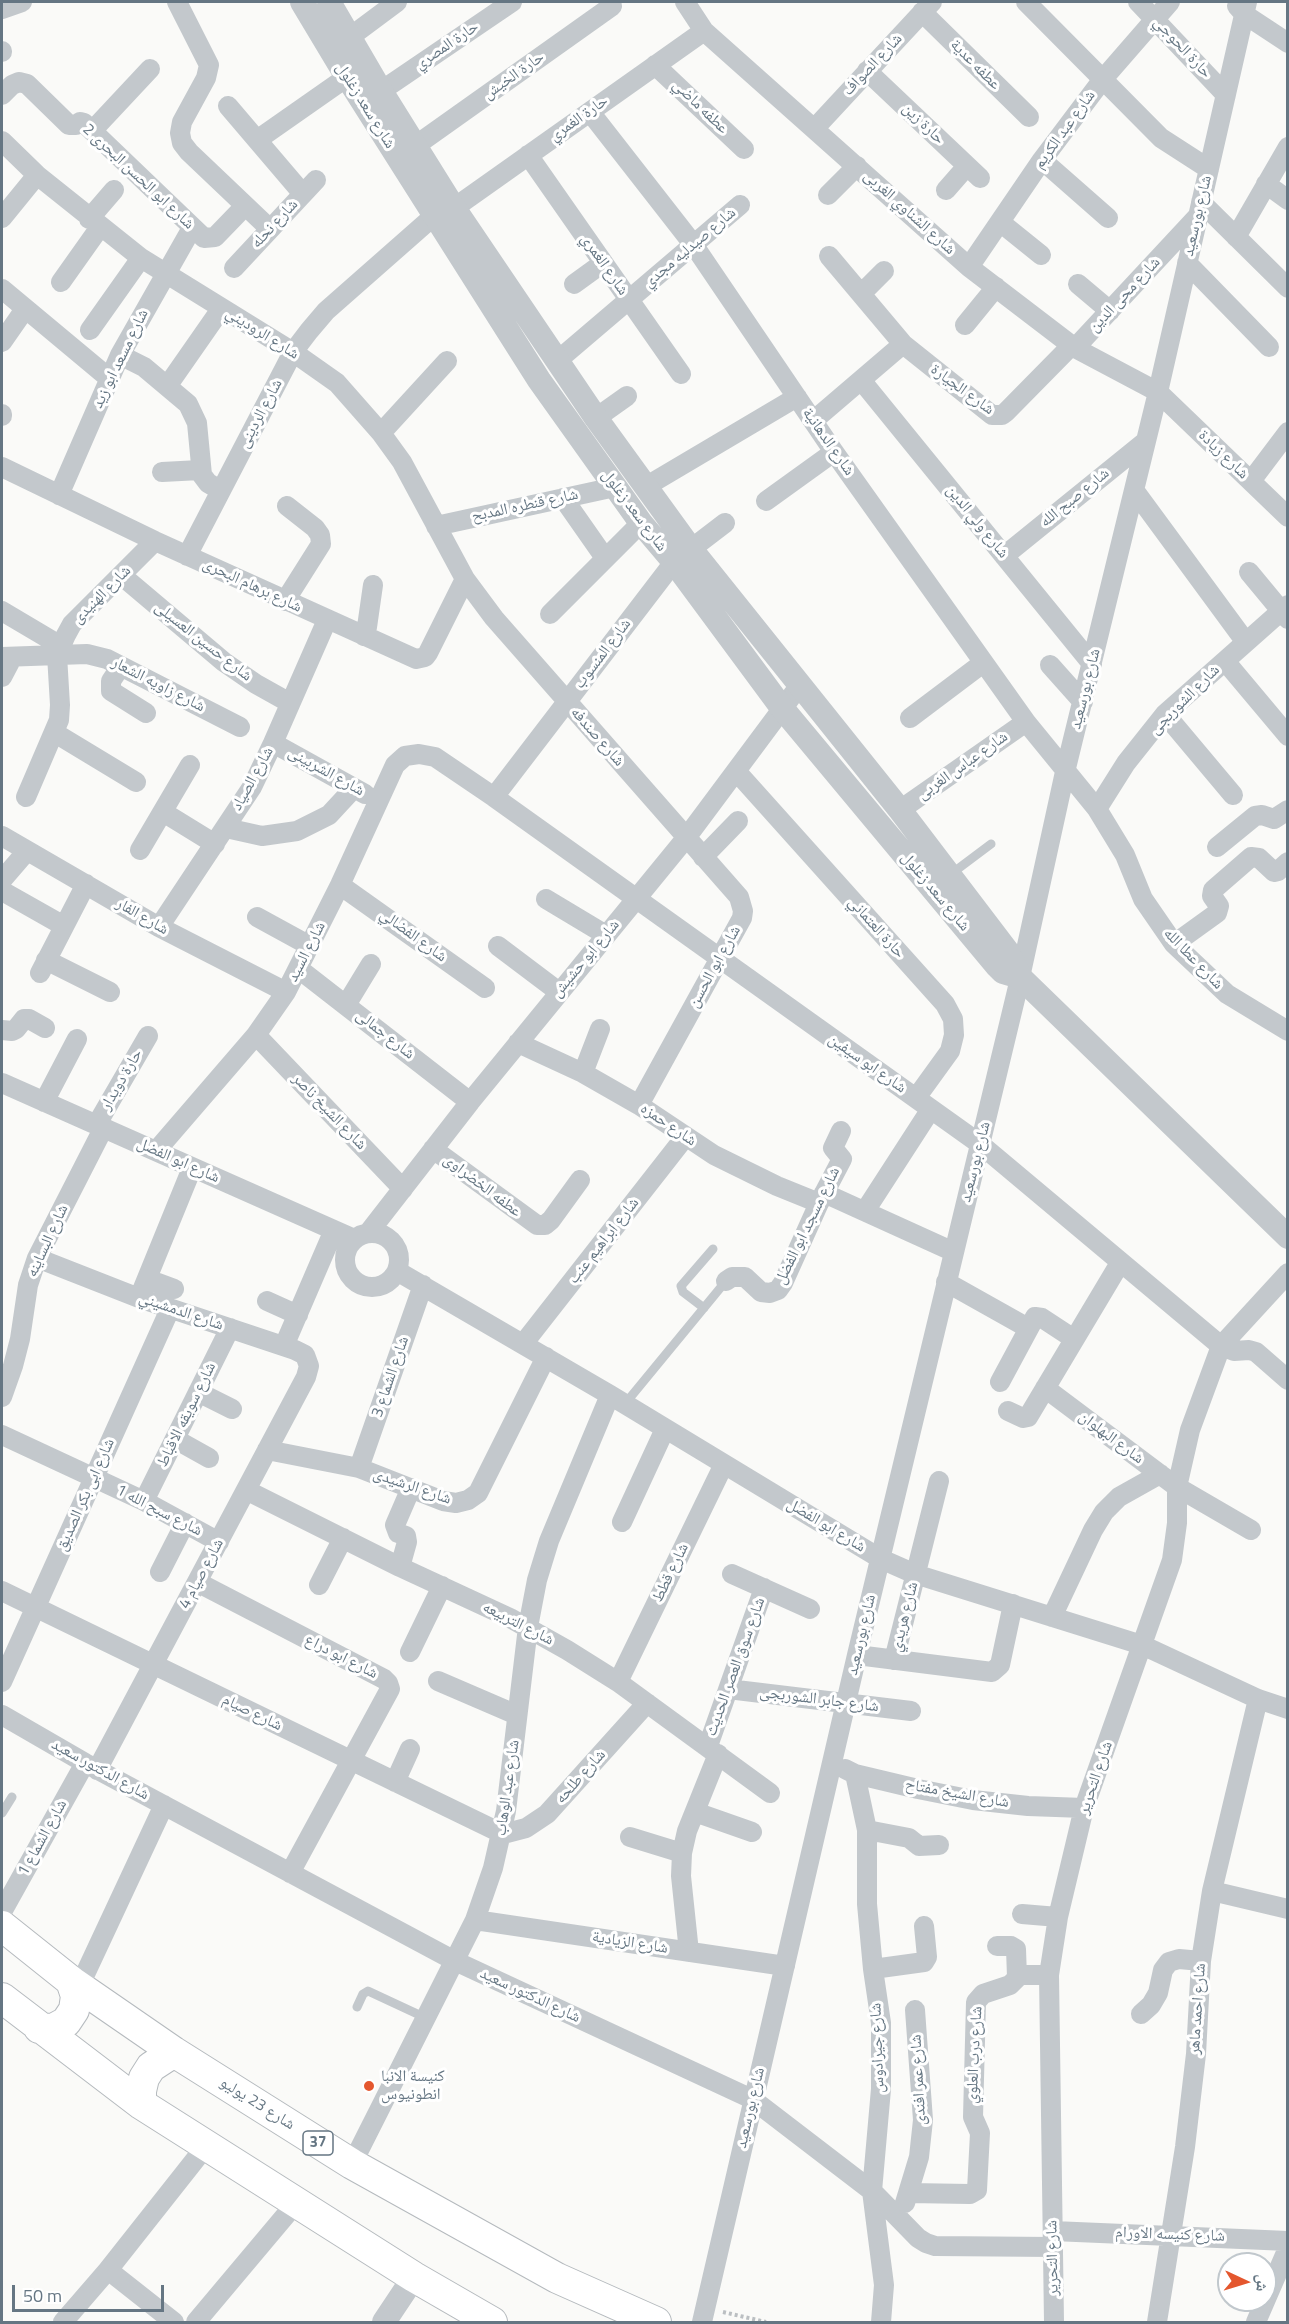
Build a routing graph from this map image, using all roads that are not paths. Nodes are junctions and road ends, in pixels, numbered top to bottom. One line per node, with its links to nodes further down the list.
1 (22, 2): 14 (street)
2 (177, 2): 48 (street)
3 (302, 2): 22 (street, شارع سعد زغلول)
4 (329, 2): 17 (street, شارع سعد زغلول)
5 (397, 2): 17 (street)
6 (512, 2): 24 (street, حارة المصري)
7 (685, 2): 16 (street, شارع الشناوي الغربى)
8 (1027, 2): 23 (street)
9 (1138, 2): 15 (street, حارة الحوجي)
10 (1170, 2): 15 (street, شارع عبد الكريم)
11 (612, 6): 34 (street, حارة الخيش)
12 (1242, 6): 18 (street); 26 (street, شارع بورسعيد)
13 (927, 7): 21 (street, شارع الصواف); 29 (street, عطفه عدية)
14 (2, 9)
15 (1154, 18): 23 (street, شارع عبد الكريم); 26 (street, حارة الحوجي)
16 (704, 31): 19 (street, حارة الغمري); 30 (street, شارع الشناوي الغربى)
17 (350, 37): 24 (street, شارع سعد زغلول)
18 (1287, 43)
19 (655, 65): 28 (street, حارة الغمري); 36 (street, عطفه ماضي)
20 (150, 69): 31 (street)
21 (867, 71): 30 (street, شارع الصواف); 44 (street, حارة زين)
22 (347, 77): 32 (street); 50 (street, شارع سعد زغلول)
23 (1103, 79): 38 (street, شارع عبد الكريم); 40 (street)
24 (381, 91): 34 (street, شارع سعد زغلول)
25 (2, 95): 31 (street, شارع ابو الحسن البحرى 2)
26 (1226, 95): 40 (street, شارع بورسعيد)
27 (228, 105): 32 (street)
28 (590, 112): 37 (street, حارة الغمري); 58 (street, شارع الدهانية)
29 (1029, 117)
30 (815, 128): 39 (street, شارع الشناوي الغربى)
31 (92, 131): 55 (street, شارع ابو الحسن البحرى 2)
32 (257, 140): 56 (street, شارع نحله)
33 (2, 141): 41 (street, شارع الروديني)
34 (415, 146): 50 (street, شارع سعد زغلول)
35 (1287, 147): 42 (street)
36 (744, 149)
37 (528, 155): 50 (street, حارة الغمري); 62 (street, شارع الغمري)
38 (1042, 160): 52 (street); 53 (street, شارع عبد الكريم)
39 (857, 166): 45 (street); 64 (street, شارع الشناوي الغربى)
40 (1209, 169): 49 (street, شارع بورسعيد)
41 (37, 175): 51 (street); 54 (street, شارع الروديني)
42 (1266, 184): 46 (street); 57 (street)
43 (114, 190): 54 (street)
44 (946, 190)
45 (828, 195)
46 (1287, 200)
47 (740, 205): 58 (street, شارع صيدليه مجدي)
48 (246, 206): 55 (street, شارع ابو الحسن البحرى 2); 56 (street)
49 (1200, 208): 57 (street); 63 (street, شارع بورسعيد); 78 (street, شارع محى الدين)
50 (445, 212): 85 (street, شارع الردينى); 88 (street, شارع سعد زغلول); 106 (street, شارع سعد زغلول)
51 (2, 217)
52 (1108, 218)
53 (1000, 222): 59 (street); 64 (street, شارع عبد الكريم)
54 (95, 223): 61 (street, شارع الروديني); 68 (street)
55 (192, 228): 67 (street, شارع مسعد ابو زيد)
56 (270, 229): 65 (street, شارع نحله)
57 (1236, 237): 72 (street)
58 (693, 244): 75 (street, شارع صيدليه مجدي); 95 (street, شارع الدهانية)
59 (1041, 255)
60 (829, 256): 74 (street, شارع الجيارة)
61 (141, 258): 67 (street, شارع الروديني); 80 (street)
62 (603, 263): 69 (street); 75 (street, شارع الغمري)
63 (1187, 263): 84 (street); 93 (street, شارع بورسعيد)
64 (969, 267): 71 (street, شارع الشناوي الغربى)
65 (234, 268)
66 (884, 272): 74 (street)
67 (165, 273): 77 (street, شارع الروديني); 86 (street, شارع مسعد ابو زيد)
68 (61, 282)
69 (574, 284)
70 (1078, 284): 78 (street)
71 (996, 287): 79 (street); 83 (street, شارع الشناوي الغربى)
72 (1287, 288)
73 (2, 289): 76 (street)
74 (861, 294): 82 (street, شارع الجيارة)
75 (629, 300): 88 (street, شارع صيدليه مجدي); 89 (street, شارع الغمري)
76 (24, 309): 81 (street); 90 (street)
77 (221, 309): 85 (street, شارع الروديني); 92 (street)
78 (1110, 311): 83 (street, شارع محى الدين)
79 (965, 325)
80 (90, 330)
81 (2, 342)
82 (903, 344): 83 (street, شارع الجيارة); 91 (street)
83 (1073, 347): 93 (street, شارع الشناوي الغربى)
84 (1269, 347)
85 (293, 352): 99 (street, شارع الروديني); 108 (street, شارع الردينى)
86 (120, 355): 90 (street, شارع مسعد ابو زيد); 92 (street)
87 (447, 361): 99 (street)
88 (557, 361): 96 (street, شارع سعد زغلول)
89 (681, 374)
90 (110, 379): 110 (street, شارع مسعد ابو زيد)
91 (861, 380): 97 (street); 121 (street, شارع ولي الدين)
92 (168, 385): 103 (street)
93 (1158, 392): 100 (street, شارع بورسعيد); 105 (street, شارع زيادة)
94 (627, 396): 96 (street)
95 (797, 397): 97 (street, شارع الدهانية); 107 (street)
96 (596, 418): 107 (street, شارع سعد زغلول)
97 (813, 421): 101 (street, شارع الدهانية)
98 (1287, 432): 105 (street)
99 (381, 433): 117 (street, شارع الروديني)
100 (1146, 441): 109 (street, شارع بورسعيد); 121 (street, شارع صبح الله)
101 (834, 452): 112 (street); 137 (street, شارع الدهانية)
102 (2, 467): 110 (street, شارع برهام البحرى)
103 (200, 470): 104 (street); 108 (street)
104 (162, 472)
105 (1251, 481): 114 (street, شارع زيادة)
106 (615, 487): 111 (street, شارع قنطره المدبح); 115 (street, شارع سعد زغلول)
107 (645, 487): 119 (street, شارع سعد زغلول)
108 (220, 490): 120 (street, شارع الردينى)
109 (1134, 490): 133 (street); 138 (street, شارع بورسعيد)
110 (58, 495): 118 (street, شارع برهام البحرى)
111 (563, 498): 117 (street, شارع قنطره المدبح); 122 (street)
112 (766, 501)
113 (287, 506): 127 (street)
114 (1287, 517)
115 (640, 523): 119 (street, شارع سعد زغلول); 122 (street)
116 (725, 524): 119 (street, شارع المنسوب)
117 (436, 526): 125 (street, شارع الروديني)
118 (155, 541): 120 (street, شارع برهام البحرى); 124 (street, شارع الهنيدى)
119 (682, 555): 142 (street, شارع سعد زغلول); 143 (street, شارع المنسوب); 146 (street, شارع سعد زغلول)
120 (187, 556): 127 (street, شارع برهام البحرى)
121 (1004, 556): 138 (street, شارع ولي الدين)
122 (606, 558): 130 (street)
123 (1249, 572): 129 (street)
124 (121, 575): 134 (street, شارع الهنيدى); 145 (street, شارع حسين العسيلى)
125 (465, 579): 132 (street, شارع برهام البحرى); 143 (street, شارع صندفه)
126 (373, 585): 132 (street)
127 (285, 601): 131 (street, شارع برهام البحرى)
128 (2, 611): 134 (street)
129 (1285, 612): 133 (street, شارع الشوربجى)
130 (550, 614)
131 (327, 620): 132 (street, شارع برهام البحرى); 145 (street, شارع الصياد)
132 (364, 636)
133 (1245, 641): 136 (street, شارع الشوربجى)
134 (59, 651): 135 (street, شارع زاويه الشعار); 140 (street, شارع زاويه الشعار); 152 (street)
135 (7, 658): 141 (street)
136 (1225, 661): 148 (street, شارع الشوربجى); 153 (street)
137 (983, 663): 149 (street); 150 (street, شارع الدهانية)
138 (1092, 664): 144 (street, شارع بورسعيد)
139 (1050, 665): 144 (street)
140 (121, 666): 147 (street); 151 (street, شارع زاويه الشعار)
141 (2, 676)
142 (800, 685): 146 (street, شارع ابو حشيش); 166 (street, شارع سعد زغلول)
143 (567, 702): 163 (street, شارع المنسوب); 172 (street, شارع صندفه)
144 (1083, 702): 158 (street, شارع بورسعيد)
145 (290, 703): 154 (street, شارع الصياد)
146 (782, 708): 157 (street, شارع ابو حشيش); 196 (street, شارع سعد زغلول)
147 (146, 713)
148 (1166, 714): 161 (street); 165 (street, شارع الشوربجى)
149 (910, 718)
150 (1026, 722): 158 (street, شارع الدهانية); 166 (street, شارع عباس الغربى)
151 (240, 727)
152 (55, 733): 159 (street); 162 (street)
153 (1287, 736)
154 (273, 743): 160 (street, شارع الشربينى); 171 (street, شارع الصياد)
155 (435, 756): 163 (street, شارع ابو سيفين); 164 (street, شارع السيد)
156 (190, 765): 168 (street)
157 (736, 771): 172 (street, شارع ابو حشيش); 214 (street, حارة العتماني)
158 (1065, 772): 165 (street, شارع عطا الله); 196 (street, شارع بورسعيد)
159 (136, 782)
160 (354, 788): 164 (street, شارع الشربينى); 171 (street)
161 (1233, 795)
162 (26, 796)
163 (494, 796): 185 (street, شارع ابو سيفين)
164 (379, 802): 182 (street, شارع السيد)
165 (1097, 809): 190 (street, شارع عطا الله)
166 (900, 810): 179 (street, شارع سعد زغلول)
167 (1287, 810): 174 (street)
168 (163, 812): 171 (street); 175 (street)
169 (738, 821): 177 (street)
170 (2, 836): 176 (street, شارع الفار)
171 (221, 836): 188 (street, شارع الصياد)
172 (686, 838): 177 (street, شارع ابو الحسن); 185 (street, شارع ابو حشيش)
173 (991, 844): 179 (lane)
174 (1217, 847)
175 (140, 850)
176 (27, 851): 180 (street); 181 (street, شارع الفار)
177 (703, 857): 193 (street, شارع ابو الحسن)
178 (1287, 862): 190 (street)
179 (949, 875): 196 (street, شارع سعد زغلول)
180 (2, 880)
181 (86, 884): 187 (street); 188 (street, شارع الفار)
182 (340, 885): 191 (street, شارع السيد); 197 (street, شارع الفضالي)
183 (2, 891): 187 (street)
184 (546, 899): 189 (street)
185 (636, 899): 189 (street, شارع ابو حشيش); 193 (street, شارع ابو سيفين)
186 (257, 917): 191 (street)
187 (64, 926): 198 (street)
188 (159, 927): 199 (street, شارع الفار)
189 (606, 935): 200 (street, شارع ابو حشيش)
190 (1174, 944): 202 (street, شارع عطا الله)
191 (310, 946): 195 (street, شارع السيد)
192 (498, 946): 200 (street)
193 (719, 959): 214 (street, شارع ابو سيفين); 215 (street, شارع ابو الحسن)
194 (371, 964): 201 (street)
195 (299, 969): 199 (street, شارع السيد); 201 (street, شارع جمالى)
196 (1020, 977): 219 (street, شارع بورسعيد); 229 (street, شارع سعد زغلول)
197 (485, 988)
198 (110, 992)
199 (286, 992): 206 (street, شارع السيد)
200 (559, 992): 209 (street, شارع ابو حشيش)
201 (346, 1005): 213 (street, شارع جمالى)
202 (1286, 1027)
203 (45, 1028): 205 (street)
204 (600, 1029): 210 (street)
205 (2, 1030)
206 (256, 1035): 221 (street, شارع السيد); 224 (street, شارع الشيخ ناصر)
207 (148, 1036): 216 (street, حارة دويدار)
208 (77, 1039): 212 (street)
209 (518, 1043): 210 (street, شارع حمزه); 213 (street, شارع ابو حشيش)
210 (583, 1072): 215 (street, شارع حمزه)
211 (2, 1083): 212 (street, شارع ابو الفضل)
212 (44, 1102): 216 (street, شارع ابو الفضل)
213 (470, 1102): 220 (street, شارع ابو حشيش)
214 (923, 1104): 219 (street, شارع ابو سيفين); 226 (street, حارة العتماني)
215 (639, 1106): 218 (street, شارع حمزه)
216 (101, 1126): 221 (street, شارع ابو الفضل); 232 (street, شارع البساينه)
217 (841, 1131): 225 (street, شارع مسجد ابو الفضل)
218 (685, 1137): 225 (street, شارع حمزه); 249 (street, شارع ابراهيم عنب)
219 (980, 1144): 231 (street, شارع بورسعيد); 233 (street, شارع ابو سيفين)
220 (433, 1149): 223 (street, عطفه الخضراوى); 224 (street, شارع ابو حشيش)
221 (156, 1151): 222 (street, شارع ابو الفضل)
222 (192, 1168): 227 (street, شارع ابو الفضل); 236 (street)
223 (580, 1180)
224 (403, 1189): 228 (street, شارع ابو حشيش)
225 (821, 1198): 226 (street, شارع حمزه); 237 (street, شارع مسجد ابو الفضل)
226 (865, 1211): 231 (street, شارع حمزه)
227 (334, 1230): 228 (street, شارع ابو الفضل); 245 (street)
228 (362, 1236): 234 (street); 234 (street)
229 (1287, 1237)
230 (713, 1249): 243 (lane)
231 (954, 1252): 238 (street, شارع بورسعيد)
232 (37, 1258): 241 (street, شارع الدمشيني); 258 (street, شارع البساينه)
233 (1120, 1263): 248 (street); 251 (street, شارع ابو سيفين)
234 (397, 1271): 239 (street, شارع ابو الفضل)
235 (1287, 1273): 251 (street, شارع التحرير)
236 (147, 1279): 240 (street); 241 (street)
237 (726, 1281): 243 (lane, شارع مسجد ابو الفضل)
238 (946, 1282): 247 (street); 281 (street, شارع بورسعيد)
239 (423, 1286): 249 (street, شارع ابو الفضل); 268 (street, شارع الشماع 3)
240 (174, 1289)
241 (139, 1298): 244 (street, شارع الدمشيني)
242 (267, 1301): 245 (street)
243 (704, 1308): 259 (lane, شارع مسجد ابو الفضل)
244 (170, 1309): 246 (street, شارع الدمشيني); 270 (street, شارع ابى بكر الصديق)
245 (298, 1315): 250 (street)
246 (230, 1328): 250 (street, شارع الدمشيني); 257 (street, شارع سويقه الاقباط)
247 (1028, 1328): 248 (street); 255 (street)
248 (1074, 1339): 256 (street)
249 (523, 1344): 252 (street, شارع ابو الفضل)
250 (284, 1346): 253 (street, شارع الدمشيني)
251 (1221, 1346): 254 (street); 272 (street, شارع التحرير)
252 (546, 1357): 259 (street, شارع ابو الفضل); 273 (street, شارع الرشيدى)
253 (306, 1377): 265 (street, شارع صيام 4)
254 (1287, 1380)
255 (1000, 1382)
256 (1045, 1388): 261 (street); 269 (street, شارع البهلوان)
257 (198, 1392): 260 (street); 264 (street, شارع سويقه الاقباط)
258 (2, 1397)
259 (617, 1400): 262 (street, شارع ابو الفضل); 295 (street, شارع عبد الوهاب)
260 (232, 1409)
261 (1008, 1411)
262 (665, 1429): 267 (street, شارع ابو الفضل); 276 (street)
263 (2, 1435): 270 (street, شارع سبح الله 1)
264 (175, 1439): 266 (street); 275 (street, شارع سويقه الاقباط)
265 (267, 1450): 268 (street, شارع الرشيدى); 274 (street, شارع صيام 4)
266 (209, 1458)
267 (724, 1464): 281 (street, شارع ابو الفضل); 303 (street, شارع قطط)
268 (359, 1468): 273 (street, شارع الرشيدى)
269 (1160, 1474): 272 (street, شارع البهلوان); 294 (street)
270 (94, 1478): 275 (street, شارع سبح الله 1); 292 (street, شارع ابى بكر الصديق)
271 (939, 1481): 285 (street, شارع هريدي)
272 (1177, 1487): 278 (street, شارع البهلوان); 296 (street, شارع التحرير)
273 (411, 1488): 282 (street)
274 (246, 1490): 279 (street, شارع التربيعه); 280 (street, شارع صيام 4)
275 (144, 1501): 277 (street, شارع سبح الله 1)
276 (622, 1522)
277 (185, 1523): 280 (street, شارع سبح الله 1); 283 (street)
278 (1251, 1530)
279 (343, 1539): 282 (street, شارع التربيعه); 287 (street)
280 (219, 1542): 286 (street, شارع صيام 4)
281 (880, 1559): 285 (street, شارع ابو الفضل); 298 (street, شارع بورسعيد)
282 (400, 1567): 288 (street, شارع التربيعه)
283 (160, 1572)
284 (732, 1574): 289 (street)
285 (915, 1574): 291 (street, شارع ابو الفضل); 299 (street, شارع هريدي)
286 (197, 1582): 300 (street, شارع صيام 4); 314 (street, شارع ابو دراع)
287 (319, 1585)
288 (442, 1586): 295 (street, شارع التربيعه); 297 (street)
289 (764, 1588): 293 (street); 304 (street, شارع سوق العصر الحديث)
290 (2, 1591): 292 (street, شارع صيام)
291 (1013, 1604): 294 (street, شارع ابو الفضل); 299 (street)
292 (35, 1608): 300 (street, شارع صيام); 302 (street, شارع ابى بكر الصديق)
293 (810, 1609)
294 (1052, 1617): 296 (street, شارع ابو الفضل)
295 (528, 1627): 303 (street, شارع التربيعه); 311 (street, شارع عبد الوهاب)
296 (1142, 1645): 305 (street, شارع ابو الفضل); 322 (street, شارع التحرير)
297 (410, 1653)
298 (857, 1654): 299 (street); 307 (street, شارع بورسعيد)
299 (894, 1660)
300 (154, 1665): 314 (street, شارع صيام); 316 (street, شارع صيام 4)
301 (438, 1681): 311 (street)
302 (2, 1682)
303 (618, 1682): 306 (street, شارع التربيعه)
304 (728, 1689): 307 (street, شارع جابر الشوربجى); 313 (street, شارع سوق العصر الحديث)
305 (1258, 1699): 308 (street, شارع ابو الفضل); 332 (street, شارع احمد ماهر)
306 (647, 1703): 313 (street, شارع التربيعه); 327 (street, شارع طلحه)
307 (847, 1703): 309 (street, شارع جابر الشوربجى); 315 (street, شارع بورسعيد)
308 (1287, 1709)
309 (910, 1711)
310 (2, 1715): 316 (street, شارع الدكتور سعيد)
311 (517, 1715): 327 (street, شارع عبد الوهاب)
312 (411, 1749): 318 (street)
313 (713, 1750): 319 (street, شارع التربيعه); 323 (street, شارع سوق العصر الحديث)
314 (352, 1761): 318 (street, شارع صيام); 331 (street, شارع ابو دراع)
315 (833, 1763): 317 (street, شارع الشيخ مفتاح); 344 (street, شارع بورسعيد)
316 (91, 1767): 321 (street, شارع الدكتور سعيد); 334 (street, شارع الشماع 1)
317 (855, 1773): 322 (street, شارع الشيخ مفتاح); 325 (street, شارع جيرادوس)
318 (395, 1782): 327 (street, شارع صيام)
319 (770, 1793)
320 (12, 1797): 324 (lane)
321 (164, 1805): 331 (street, شارع الدكتور سعيد); 348 (street)
322 (1084, 1808): 336 (street, شارع التحرير)
323 (695, 1812): 326 (street); 330 (street, شارع سوق العصر الحديث)
324 (2, 1813)
325 (867, 1830): 329 (street); 345 (street, شارع جيرادوس)
326 (752, 1832)
327 (502, 1834): 337 (street, شارع عبد الوهاب)
328 (630, 1837): 330 (street)
329 (939, 1845)
330 (682, 1853): 341 (street, شارع سوق العصر الحديث)
331 (290, 1873): 342 (street, شارع الدكتور سعيد)
332 (1212, 1891): 333 (street); 343 (street, شارع احمد ماهر)
333 (1287, 1909)
334 (2, 1912)
335 (1022, 1914): 336 (street)
336 (1058, 1917): 346 (street, شارع التحرير)
337 (475, 1920): 341 (street, شارع الزيادية); 342 (street, شارع عبد الوهاب)
338 (2, 1926): 348 (main road, شارع 23 يوليو / 37)
339 (924, 1926): 345 (street)
340 (997, 1946): 347 (street)
341 (689, 1952): 344 (street, شارع الزيادية)
342 (455, 1961): 353 (street, شارع عبد الوهاب); 356 (street, شارع الدكتور سعيد)
343 (1202, 1961): 352 (street); 364 (street, شارع احمد ماهر)
344 (785, 1966): 356 (street, شارع بورسعيد)
345 (873, 1969): 360 (street, شارع جيرادوس)
346 (1049, 1975): 347 (street, شارع درب العلوي); 365 (street, شارع التحرير)
347 (1017, 1977): 361 (street, شارع درب العلوي)
348 (75, 1984): 354 (main road); 355 (main road, شارع 23 يوليو / 37)
349 (2, 1998): 354 (main road)
350 (357, 2007): 353 (lane)
351 (915, 2010): 361 (street, شارع عمر افندى)
352 (1141, 2014)
353 (426, 2018): 359 (street, شارع عبد الوهاب)
354 (39, 2028): 357 (main road)
355 (174, 2052): 357 (main road); 359 (main road, شارع 23 يوليو / 37)
356 (753, 2099): 360 (street, شارع الدكتور سعيد); 376 (street, شارع بورسعيد)
357 (141, 2104): 358 (main road)
358 (206, 2146): 362 (main road); 368 (street)
359 (352, 2164): 375 (main road, شارع 23 يوليو / 37)
360 (872, 2191): 363 (street, شارع الدكتور سعيد); 377 (street, شارع جيرادوس)
361 (909, 2193): 363 (street, شارع عمر افندى)
362 (296, 2203): 369 (main road); 372 (street)
363 (899, 2219): 365 (street, شارع الدكتور سعيد)
364 (1170, 2235): 365 (street, شارع كنيسه الاورام); 366 (street, شارع كنيسه الاورام); 379 (street, شارع احمد ماهر)
365 (1053, 2239): 378 (street, شارع التحرير)
366 (1287, 2241)
367 (1287, 2248): 380 (street)
368 (108, 2270): 370 (street); 371 (street)
369 (414, 2277): 373 (street); 374 (main road)
370 (63, 2322)
371 (174, 2322)
372 (196, 2322)
373 (384, 2322)
374 (492, 2322)
375 (656, 2322)
376 (702, 2322)
377 (881, 2322)
378 (1054, 2322)
379 (1157, 2322)
380 (1256, 2322)

